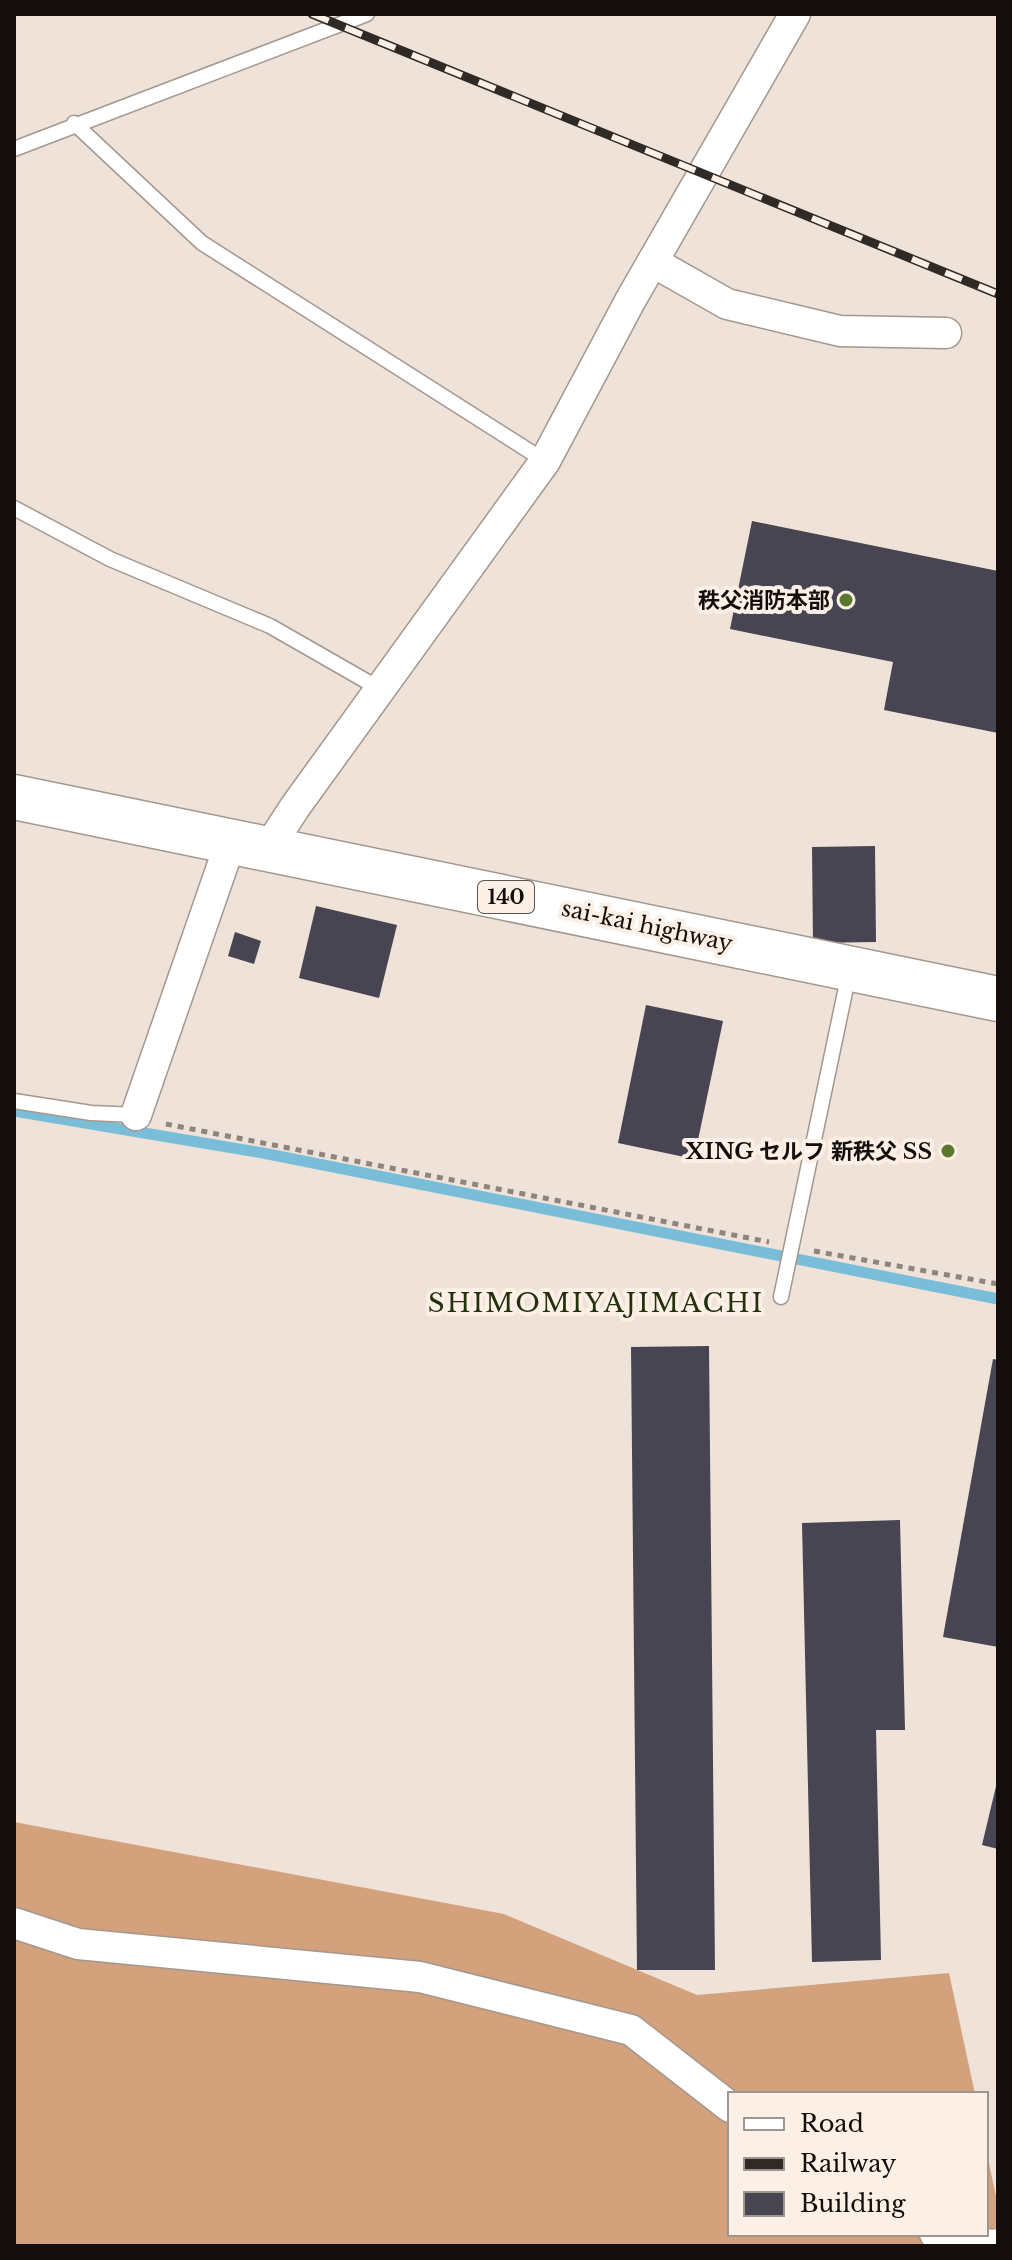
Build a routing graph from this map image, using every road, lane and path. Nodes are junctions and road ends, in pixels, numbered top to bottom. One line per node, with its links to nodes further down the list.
1 (367, 14): 3 (lane)
2 (795, 14): 5 (street)
3 (74, 123): 4 (lane); 7 (lane)
4 (14, 149)
5 (653, 262): 6 (street); 7 (street)
6 (946, 333)
7 (545, 461): 9 (street)
8 (14, 508): 9 (lane)
9 (380, 689): 11 (street)
10 (14, 797): 11 (highway, sai-kai highway / 140)
11 (250, 844): 12 (highway, sai-kai highway / 140); 15 (street)
12 (850, 969): 13 (highway, sai-kai highway / 140); 16 (lane)
13 (998, 999)
14 (14, 1101): 15 (lane)
15 (136, 1115): 16 (path)
16 (791, 1247): 17 (path); 18 (lane)
17 (998, 1284)
18 (781, 1297)
19 (14, 1923): 20 (street)
20 (728, 2105)
21 (945, 2236): 22 (street)
22 (998, 2244)

